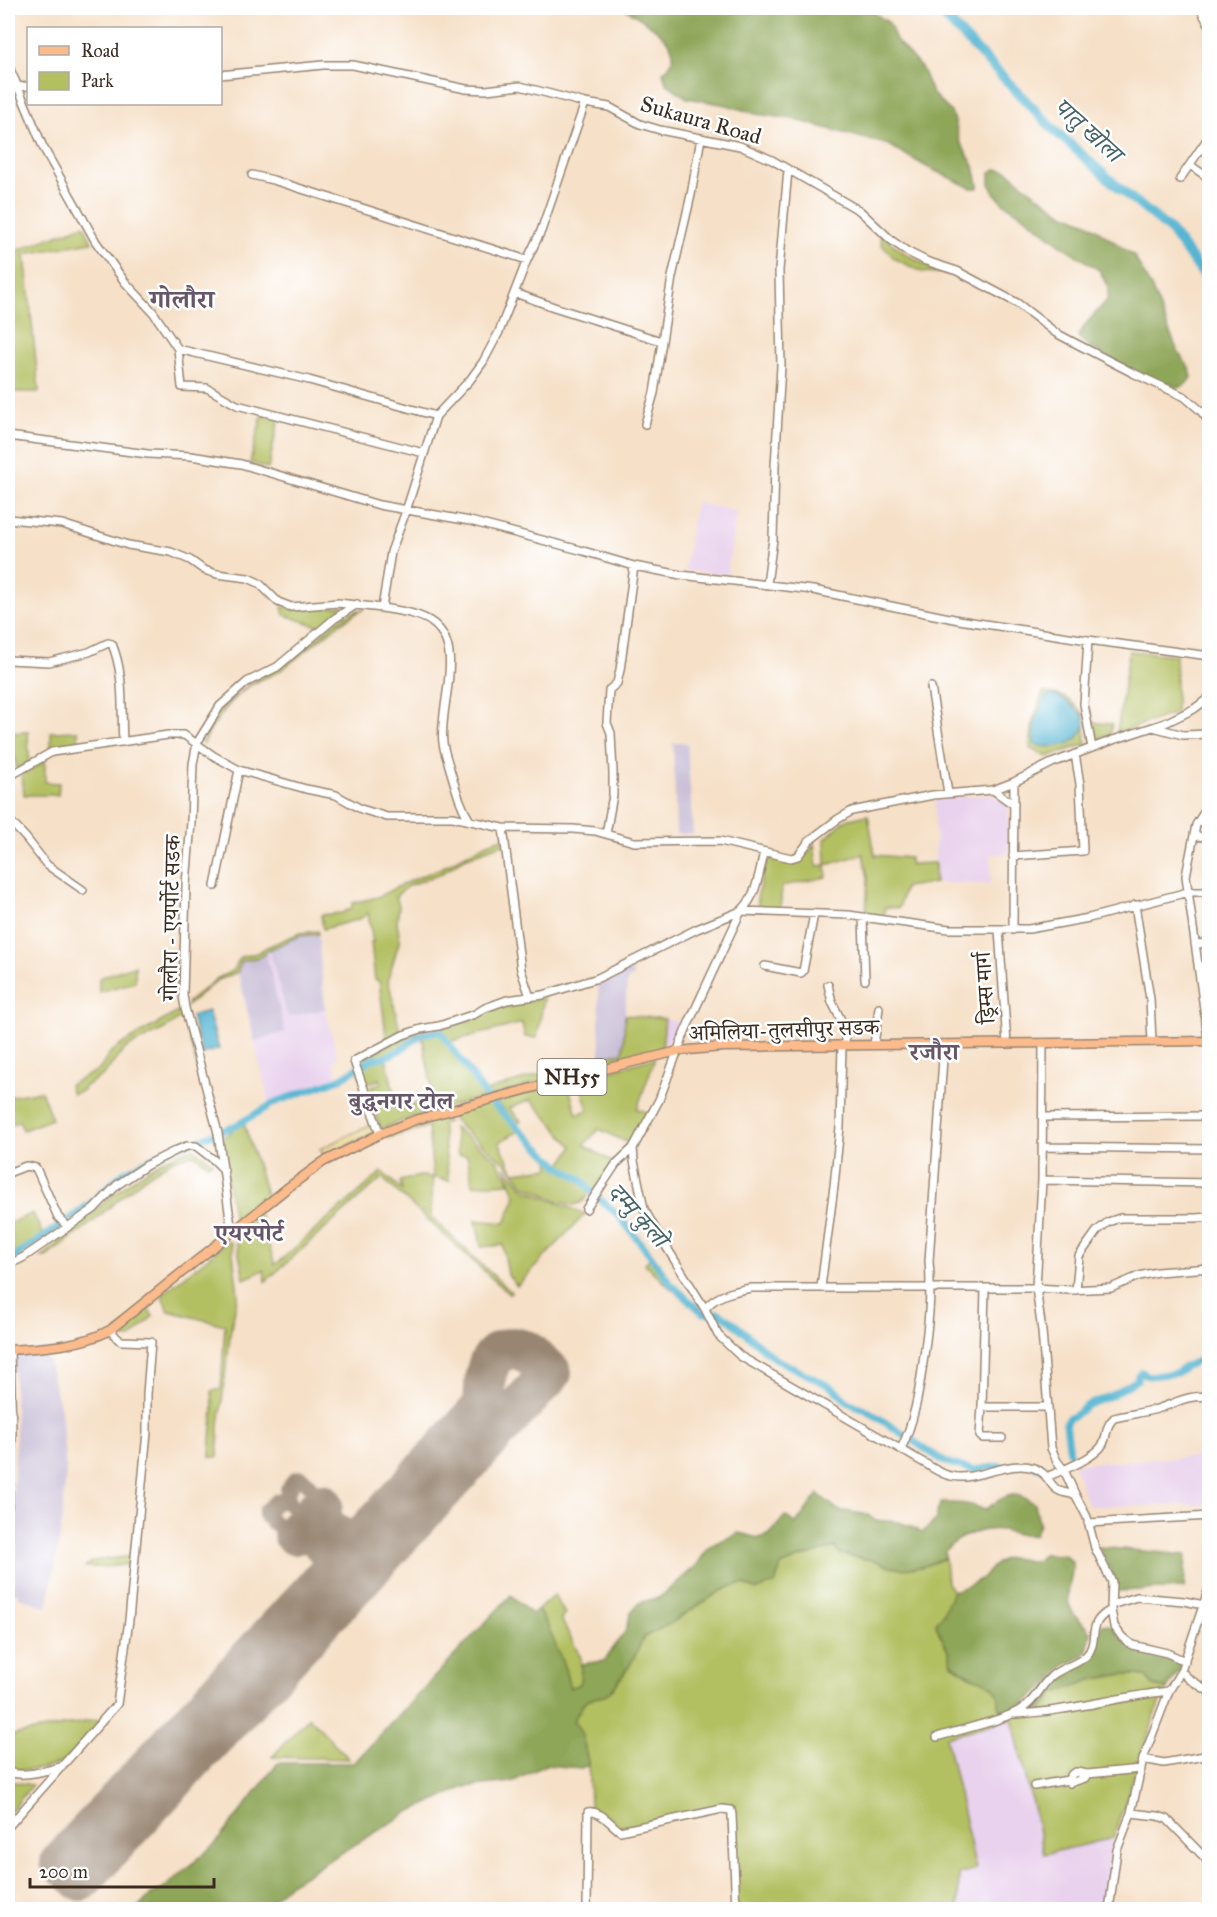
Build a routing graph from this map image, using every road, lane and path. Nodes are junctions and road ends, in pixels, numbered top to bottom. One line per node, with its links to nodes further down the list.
1 (1200, 8): 2 (street)
2 (1209, 27)
3 (8, 65): 6 (street)
4 (222, 75): 8 (street, Sukaura Road)
5 (27, 86): 6 (street)
6 (18, 87): 7 (street); 19 (street)
7 (8, 92)
8 (585, 103): 10 (street, Sukaura Road); 16 (street)
9 (1209, 135): 11 (street)
10 (701, 138): 12 (street, Sukaura Road); 18 (street)
11 (1190, 165): 14 (street); 15 (street)
12 (788, 170): 21 (street, Sukaura Road); 28 (street)
13 (252, 175): 16 (street)
14 (1180, 179)
15 (1209, 179)
16 (527, 260): 17 (street)
17 (515, 293): 18 (street); 20 (street)
18 (661, 341): 22 (street)
19 (178, 349): 20 (street); 24 (street)
20 (436, 416): 24 (street)
21 (1209, 423)
22 (645, 424)
23 (8, 436): 25 (street)
24 (424, 453): 25 (street)
25 (406, 511): 27 (street); 30 (street)
26 (8, 519): 29 (street)
27 (634, 566): 28 (street); 52 (street)
28 (767, 584): 31 (street)
29 (357, 604): 30 (street); 39 (street)
30 (382, 608): 50 (street)
31 (1088, 640): 32 (street); 40 (street)
32 (1209, 656)
33 (8, 660): 38 (street)
34 (931, 687): 46 (street)
35 (1209, 698): 36 (street)
36 (1153, 727): 37 (street); 40 (street)
37 (1209, 734)
38 (123, 742): 39 (street); 43 (street)
39 (197, 743): 42 (street); 89 (street, गोलौरा - एयर्पोर्ट सडक)
40 (1092, 748): 41 (street)
41 (1075, 754): 44 (street); 56 (street)
42 (239, 770): 50 (street); 57 (street)
43 (8, 777)
44 (1014, 783): 45 (street); 48 (street)
45 (993, 790): 46 (street); 48 (street)
46 (948, 793): 55 (street)
47 (1209, 802): 53 (street)
48 (1014, 805): 56 (street)
49 (8, 819): 58 (street)
50 (470, 821): 51 (street)
51 (503, 828): 52 (street); 72 (street)
52 (606, 834): 55 (street)
53 (1194, 836): 54 (street); 59 (street)
54 (1209, 837)
55 (764, 852): 62 (street)
56 (1013, 856): 66 (street)
57 (214, 886)
58 (83, 890)
59 (1188, 892): 60 (street); 61 (street); 68 (street)
60 (1209, 892)
61 (1135, 905): 66 (street); 75 (street)
62 (741, 910): 63 (street); 72 (street); 81 (street)
63 (814, 914): 64 (street); 69 (street)
64 (863, 917): 65 (street); 70 (street)
65 (999, 930): 66 (street); 78 (street, ड्रिम्स मार्ग)
66 (1013, 930)
67 (1209, 943): 68 (street)
68 (1195, 944): 74 (street)
69 (765, 966)
70 (865, 980)
71 (828, 986): 79 (street)
72 (530, 997): 85 (street)
73 (879, 1008): 80 (street)
74 (1208, 1041): 75 (main road, अमिलिया-तुलसीपुर सडक / NH55); 82 (street)
75 (1152, 1042): 76 (main road, अमिलिया-तुलसीपुर सडक / NH55)
76 (1043, 1043): 78 (main road, अमिलिया-तुलसीपुर सडक / NH55); 84 (street)
77 (944, 1044): 78 (main road, अमिलिया-तुलसीपुर सडक / NH55); 80 (main road, अमिलिया-तुलसीपुर सडक / NH55); 100 (street)
78 (1007, 1044)
79 (844, 1045): 80 (main road, अमिलिया-तुलसीपुर सडक / NH55); 81 (main road, अमिलिया-तुलसीपुर सडक / NH55); 99 (street)
80 (874, 1045)
81 (678, 1051): 85 (main road, अमिलिया-तुलसीपुर सडक / NH55); 86 (street)
82 (1209, 1053)
83 (1209, 1116): 84 (street)
84 (1044, 1117): 87 (street)
85 (380, 1134): 96 (main road, अमिलिया-तुलसीपुर सडक / NH55)
86 (633, 1148): 93 (street); 104 (street)
87 (1043, 1148): 88 (street); 91 (street)
88 (1209, 1149)
89 (224, 1170): 95 (street); 96 (street, गोलौरा - एयर्पोर्ट सडक)
90 (8, 1173): 95 (street)
91 (1042, 1180): 92 (street); 102 (street)
92 (1209, 1183)
93 (586, 1209)
94 (1209, 1216): 103 (street)
95 (67, 1227): 97 (street)
96 (232, 1233): 105 (main road, अमिलिया-तुलसीपुर सडक / NH55)
97 (8, 1265)
98 (1209, 1268): 103 (street)
99 (821, 1287): 100 (street); 104 (street)
100 (931, 1288): 101 (street); 111 (street)
101 (985, 1288): 102 (street); 108 (street)
102 (1036, 1288): 103 (street); 109 (street)
103 (1076, 1290)
104 (705, 1309): 111 (street)
105 (110, 1330): 106 (main road, अमिलिया-तुलसीपुर सडक / NH55); 129 (street)
106 (9, 1350): 115 (street)
107 (1209, 1397): 112 (street)
108 (982, 1407): 109 (street); 110 (street)
109 (1048, 1407): 112 (street)
110 (1002, 1438)
111 (901, 1449): 113 (street)
112 (1064, 1470): 113 (street); 114 (street)
113 (1046, 1477): 114 (street)
114 (1075, 1494): 117 (street)
115 (8, 1507)
116 (1209, 1516): 117 (street)
117 (1088, 1523): 120 (street)
118 (1209, 1585): 119 (street)
119 (1204, 1605): 120 (street); 121 (street)
120 (1111, 1608): 121 (street); 125 (street)
121 (1185, 1661): 122 (street)
122 (1181, 1671): 123 (street); 124 (street)
123 (1169, 1691): 125 (street); 128 (street)
124 (1209, 1692)
125 (1012, 1714): 126 (street)
126 (937, 1737)
127 (1209, 1755): 128 (street)
128 (1143, 1759): 130 (street)
129 (62, 1767): 131 (street); 134 (street)
130 (1141, 1768): 132 (street); 133 (street)
131 (8, 1772)
132 (1034, 1786)
133 (1131, 1813): 135 (street); 138 (street)
134 (8, 1827)
135 (1209, 1863)
136 (587, 1910): 137 (street)
137 (736, 1910)
138 (1109, 1910)

